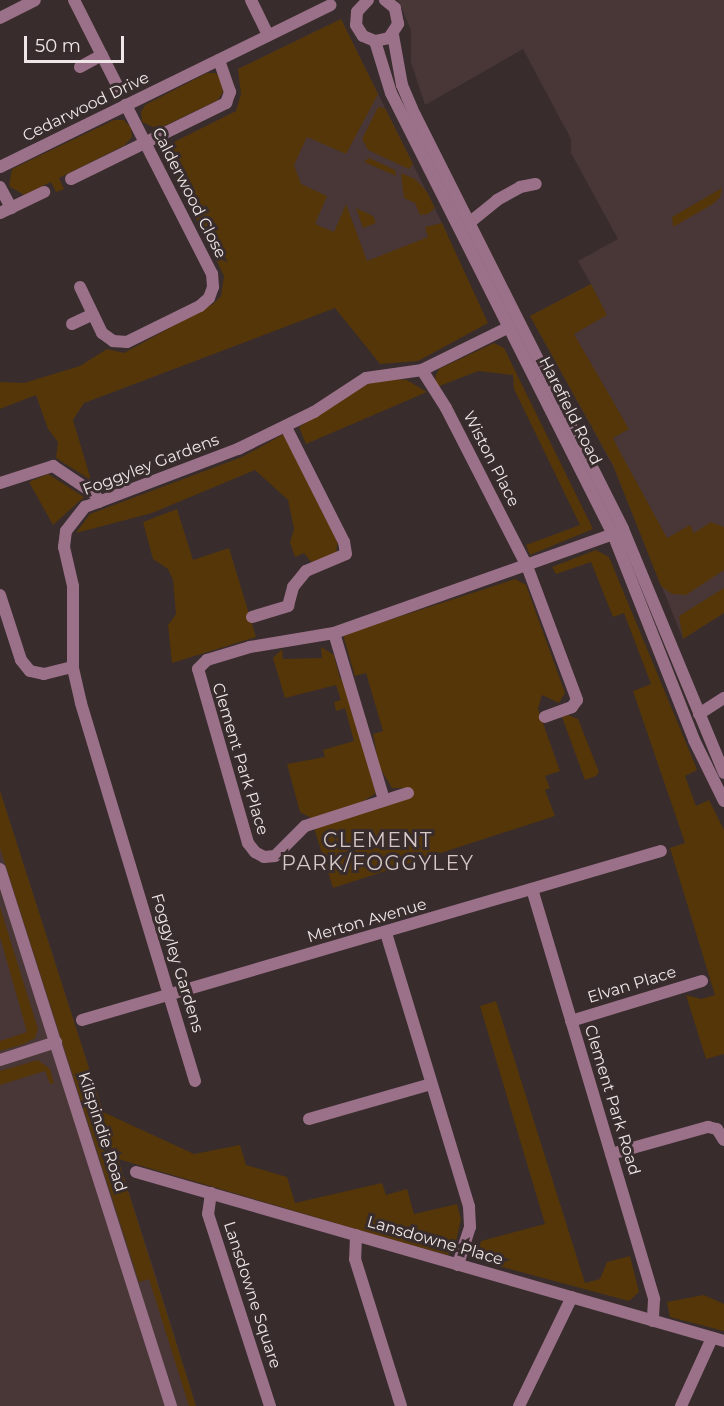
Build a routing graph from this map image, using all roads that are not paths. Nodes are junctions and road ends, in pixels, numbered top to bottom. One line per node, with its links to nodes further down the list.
1 (35, 0): 9 (street)
2 (74, 0): 13 (street)
3 (251, 0): 10 (street)
4 (348, 0): 8 (street, Harefield Road)
5 (368, 0): 8 (street)
6 (386, 0): 11 (street, Harefield Road)
7 (330, 5): 10 (street, Cedarwood Drive)
8 (357, 12): 12 (street, Harefield Road)
9 (0, 18)
10 (268, 35): 14 (street, Cedarwood Drive)
11 (393, 35): 12 (street); 25 (street, Harefield Road)
12 (375, 41): 29 (street, Harefield Road)
13 (102, 56): 15 (street); 16 (street)
14 (219, 60): 17 (street, Cedarwood Drive); 18 (street)
15 (80, 67)
16 (118, 87)
17 (126, 105): 18 (street, Calderwood Close); 19 (street, Cedarwood Drive)
18 (145, 142): 20 (street); 27 (street, Calderwood Close)
19 (0, 167)
20 (71, 179)
21 (536, 184): 25 (street)
22 (0, 187): 24 (street)
23 (44, 192): 24 (street)
24 (5, 211)
25 (469, 223): 41 (street, Harefield Road)
26 (80, 287): 27 (street, Calderwood Close)
27 (93, 314): 28 (street)
28 (72, 324)
29 (509, 327): 30 (street, Foggyley Gardens); 34 (street, Harefield Road)
30 (422, 370): 31 (street, Foggyley Gardens); 35 (street, Wiston Place)
31 (286, 427): 33 (street, Foggyley Gardens); 37 (street)
32 (0, 483): 33 (street)
33 (99, 502): 39 (street, Foggyley Gardens)
34 (614, 534): 35 (street, Clement Park Place); 46 (street, Harefield Road)
35 (527, 566): 38 (street, Clement Park Place); 42 (street)
36 (0, 595): 39 (street)
37 (252, 617)
38 (334, 633): 45 (street); 45 (street, Clement Park Place)
39 (73, 667): 52 (street, Foggyley Gardens)
40 (724, 698): 41 (street)
41 (699, 714): 43 (street, Harefield Road)
42 (545, 717)
43 (724, 773)
44 (408, 793): 45 (street, Clement Park Place)
45 (384, 800)
46 (724, 801)
47 (662, 851): 49 (street, Merton Avenue)
48 (0, 869): 55 (street, Kilspindie Road)
49 (532, 889): 50 (street, Merton Avenue); 54 (street, Clement Park Road)
50 (386, 933): 52 (street, Merton Avenue); 58 (street)
51 (702, 981): 54 (street, Elvan Place)
52 (170, 996): 53 (street, Merton Avenue); 57 (street, Foggyley Gardens)
53 (82, 1020)
54 (572, 1021): 61 (street, Clement Park Road)
55 (56, 1042): 56 (street); 69 (street, Kilspindie Road)
56 (0, 1060)
57 (195, 1081)
58 (431, 1084): 59 (street); 65 (street)
59 (309, 1119)
60 (724, 1140): 61 (street)
61 (611, 1154): 67 (street, Clement Park Road)
62 (136, 1173): 63 (street, Lansdowne Place)
63 (211, 1193): 64 (street, Lansdowne Place); 70 (street, Lansdowne Square)
64 (356, 1235): 65 (street, Lansdowne Place); 71 (street)
65 (458, 1265): 66 (street, Lansdowne Place)
66 (572, 1297): 67 (street, Lansdowne Place); 72 (street)
67 (653, 1321): 68 (street, Lansdowne Place)
68 (718, 1339): 73 (street)
69 (171, 1406)
70 (270, 1406)
71 (401, 1406)
72 (519, 1406)
73 (681, 1406)

